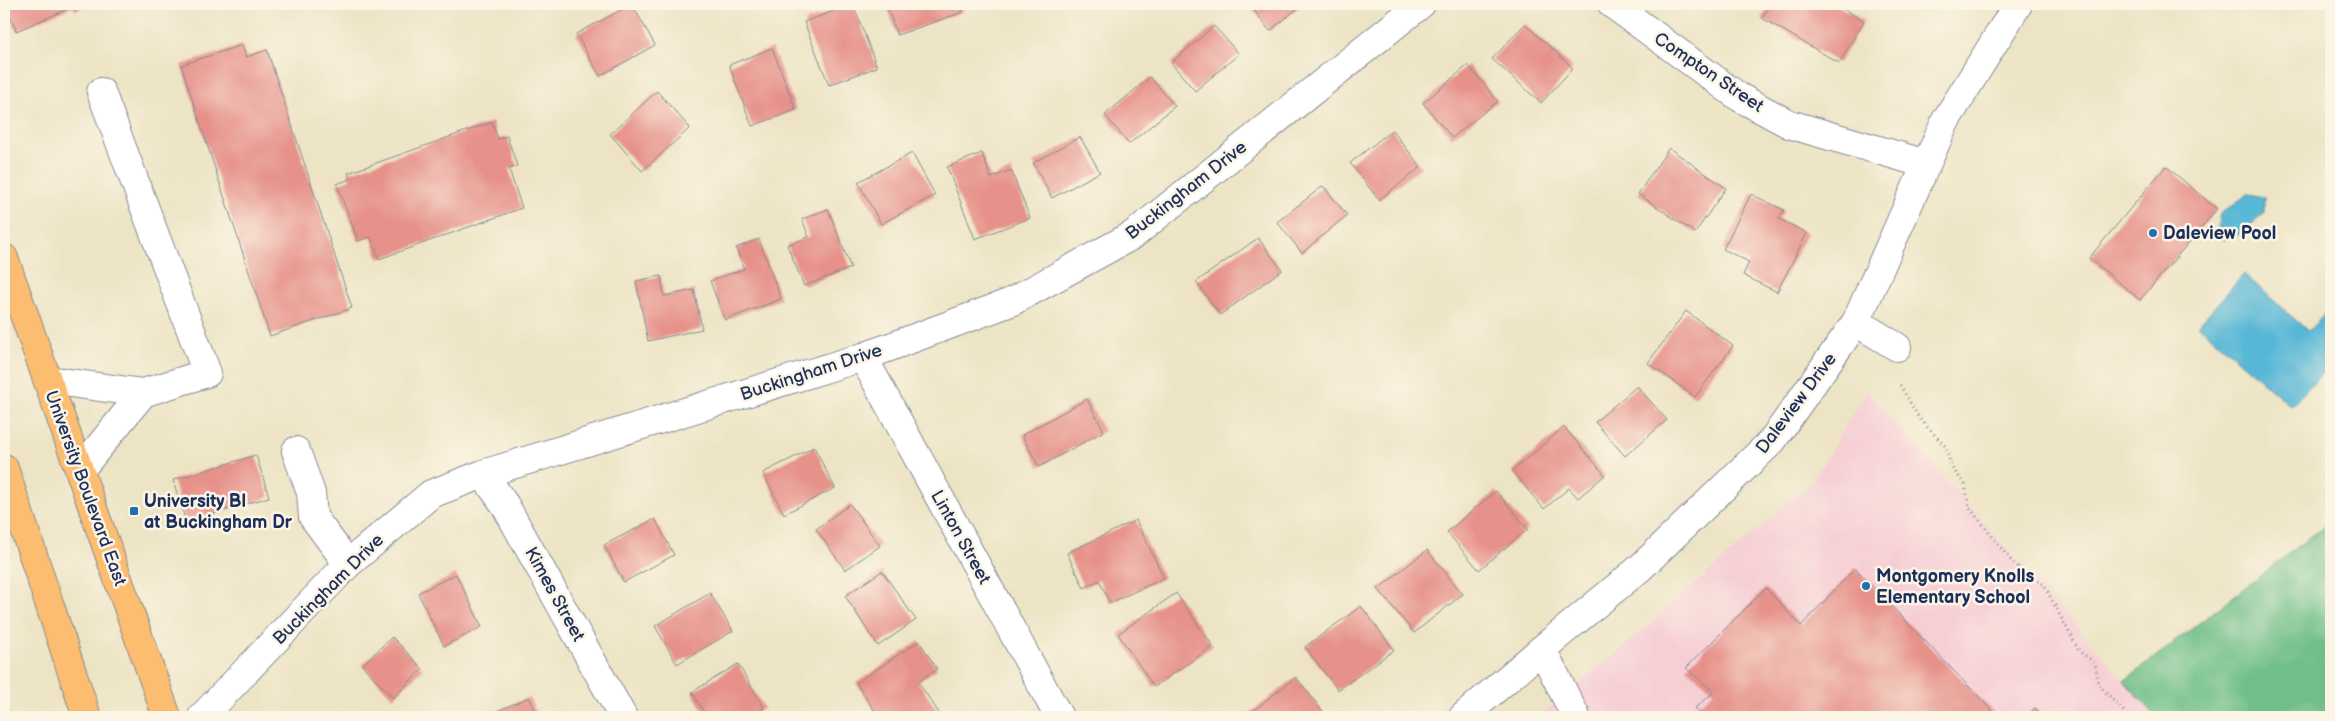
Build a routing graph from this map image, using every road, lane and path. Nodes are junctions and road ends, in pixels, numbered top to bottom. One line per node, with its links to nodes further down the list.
1 (1420, 4): 9 (street, Buckingham Drive)
2 (1612, 4): 5 (street, Compton Street)
3 (2018, 4): 5 (street, Daleview Drive)
4 (101, 92): 12 (street)
5 (1926, 164): 7 (street, Daleview Drive)
6 (4, 258): 10 (main road, University Boulevard East)
7 (1856, 322): 8 (street); 18 (street, Daleview Drive)
8 (1897, 347)
9 (863, 357): 16 (street, Buckingham Drive); 23 (street, Linton Street)
10 (48, 380): 12 (street); 15 (main road, University Boulevard East)
11 (1900, 385): 26 (path)
12 (144, 393): 15 (street)
13 (296, 451): 17 (street)
14 (4, 468): 19 (main road)
15 (80, 470): 20 (main road, University Boulevard East)
16 (483, 474): 17 (street, Buckingham Drive); 22 (street, Kimes Street)
17 (348, 564): 21 (street, Buckingham Drive)
18 (1542, 649): 24 (street, Daleview Drive); 25 (street)
19 (87, 717)
20 (167, 717)
21 (202, 717)
22 (623, 717)
23 (1059, 717)
24 (1463, 717)
25 (1576, 717)
26 (2129, 717)

